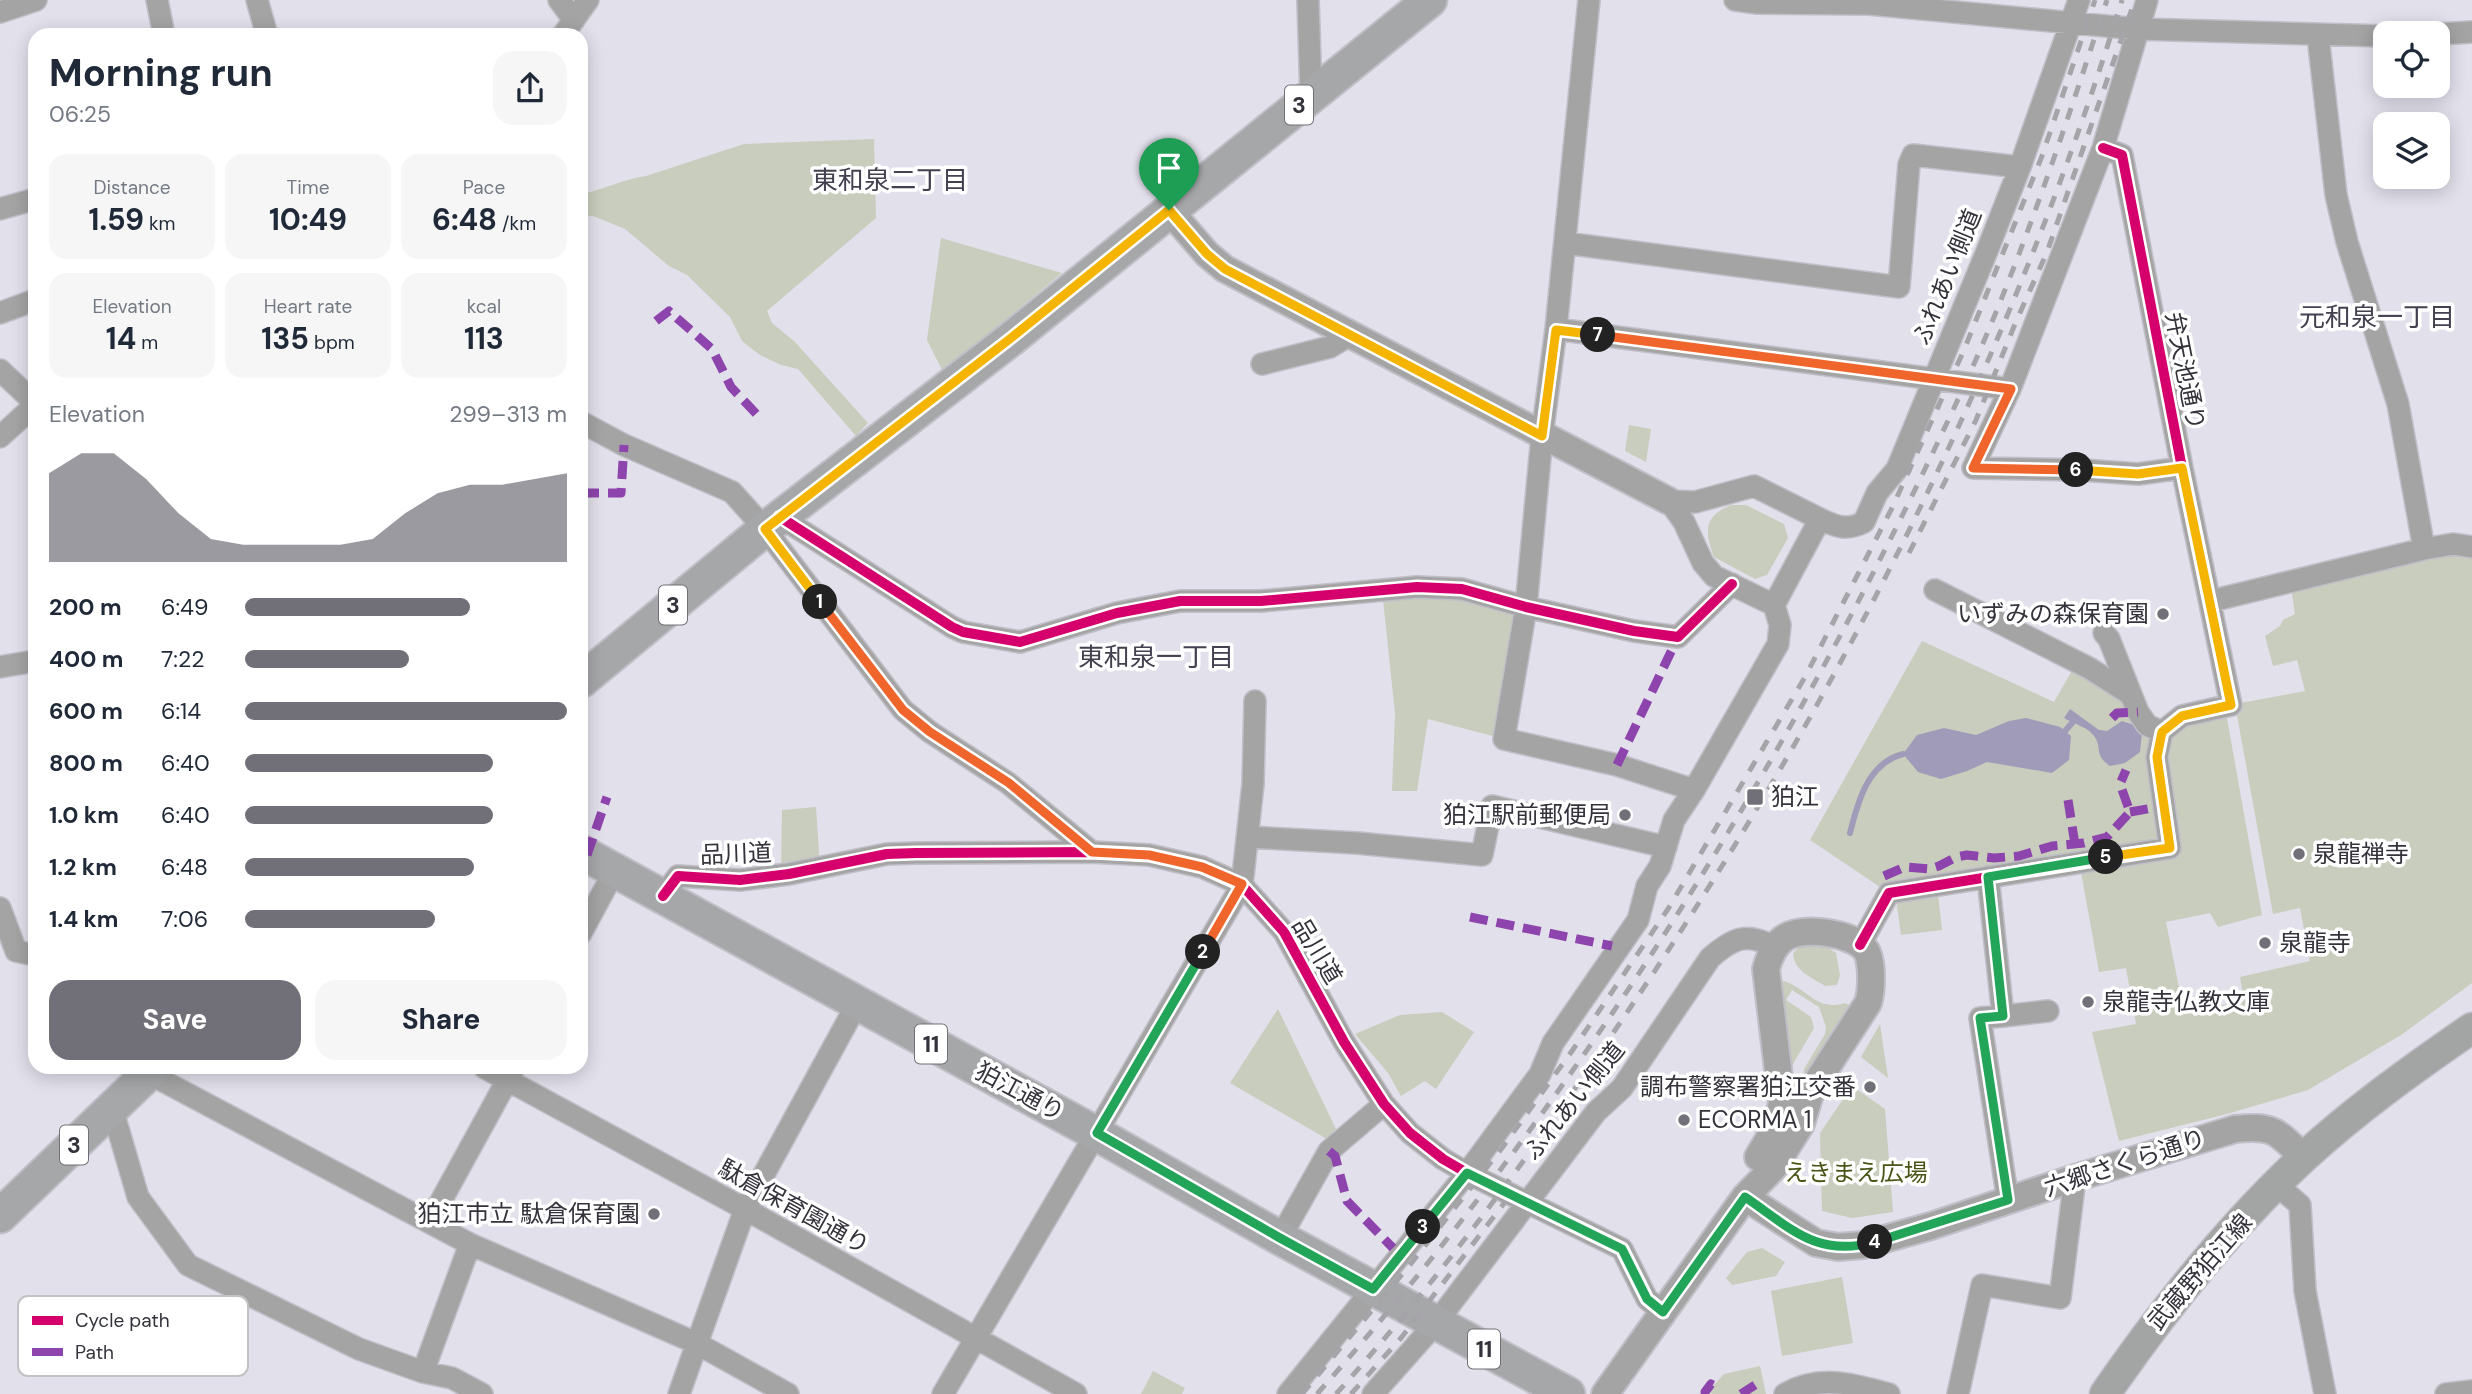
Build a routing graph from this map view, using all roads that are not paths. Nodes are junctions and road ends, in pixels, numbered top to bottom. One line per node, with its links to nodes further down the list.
1 (36, 0): 13 (street)
2 (157, 0): 15 (street)
3 (257, 0): 16 (street)
4 (559, 0): 17 (street)
5 (588, 0): 17 (street)
6 (1308, 0): 23 (street)
7 (1430, 0): 23 (main road, 3)
8 (1589, 0): 29 (street)
9 (1735, 0): 12 (street)
10 (2080, 0): 14 (street, ふれあい側道)
11 (2147, 0): 18 (street)
12 (1944, 6): 14 (street)
13 (0, 12)
14 (2072, 23): 18 (street); 25 (street, ふれあい側道)
15 (163, 28)
16 (265, 28)
17 (568, 28)
18 (2138, 29): 21 (street); 24 (street)
19 (2472, 32): 20 (street)
20 (2450, 33)
21 (2318, 36): 22 (street); 50 (street)
22 (2373, 36)
23 (1311, 95): 28 (main road, 3)
24 (2103, 149): 37 (street); 43 (street, 弁天池通り)
25 (2020, 167): 29 (street); 36 (street, ふれあい側道)
26 (28, 201): 27 (street)
27 (0, 209)
28 (1169, 210): 33 (street); 47 (main road, 3)
29 (1565, 243): 32 (street)
30 (28, 303): 31 (street)
31 (0, 313)
32 (1556, 330): 36 (street); 41 (street)
33 (1350, 335): 34 (street); 41 (street)
34 (1262, 364)
35 (0, 370): 38 (street)
36 (1933, 379): 37 (street); 46 (street, ふれあい側道)
37 (2011, 389): 43 (street)
38 (28, 397)
39 (28, 411): 42 (street)
40 (588, 426): 47 (street)
41 (1542, 436): 45 (street); 55 (street)
42 (0, 437)
43 (2182, 468): 53 (street, 弁天池通り)
44 (1715, 497): 45 (street); 46 (street); 48 (street)
45 (1669, 501): 48 (street)
46 (1820, 519): 54 (street)
47 (773, 523): 55 (street); 59 (main road, 3); 66 (street)
48 (1693, 540): 51 (street)
49 (2472, 547): 50 (street)
50 (2424, 549): 53 (street)
51 (1732, 584): 54 (street); 55 (street)
52 (1935, 590): 60 (street)
53 (2211, 601): 62 (street, 弁天池通り)
54 (1774, 605): 63 (street)
55 (1526, 607): 63 (street)
56 (2104, 633): 60 (street)
57 (28, 662): 58 (street)
58 (0, 667)
59 (588, 675)
60 (2130, 694): 62 (street)
61 (1255, 701): 64 (street)
62 (2162, 732): 69 (street)
63 (1694, 790): 65 (street)
64 (1248, 837): 65 (street); 70 (street)
65 (1666, 847): 87 (street)
66 (1092, 852): 70 (street, 品川道); 71 (street, 品川道)
67 (588, 856): 68 (main road, 狛江通り / 11)
68 (615, 870): 71 (main road, 狛江通り / 11); 73 (street)
69 (1988, 877): 74 (street); 79 (street)
70 (1242, 884): 83 (street, 品川道); 84 (street)
71 (663, 896): 77 (main road, 狛江通り / 11)
72 (0, 908): 76 (street)
73 (588, 920)
74 (1860, 945): 75 (street); 90 (street)
75 (1776, 948): 85 (street); 92 (street, ふれあい側道)
76 (17, 952)
77 (857, 1004): 84 (main road, 狛江通り / 11); 93 (street)
78 (2048, 1011): 79 (street)
79 (2003, 1016): 91 (street)
80 (2472, 1028): 86 (main road)
81 (511, 1074): 93 (street, 駄倉保育園通り); 95 (street)
82 (134, 1081): 94 (main road, 3); 95 (street); 103 (street)
83 (1384, 1104): 87 (street, 品川道); 96 (street)
84 (1097, 1133): 96 (main road, 狛江通り / 11); 101 (street)
85 (1758, 1157): 90 (street)
86 (2304, 1158): 88 (street, 六郷さくら通り); 89 (main road, 武蔵野狛江線)
87 (1467, 1173): 92 (street, 品川道); 98 (street)
88 (2076, 1178): 91 (street, 六郷さくら通り); 117 (street)
89 (2277, 1185): 118 (main road, 武蔵野狛江線); 119 (street)
90 (1745, 1197): 91 (street, 六郷さくら通り); 99 (street)
91 (2008, 1200)
92 (1528, 1202): 99 (street, 品川道); 100 (street, ふれあい側道)
93 (745, 1209): 101 (street, 駄倉保育園通り); 102 (street)
94 (0, 1216)
95 (430, 1221): 97 (street)
96 (1280, 1238): 98 (main road, 狛江通り / 11)
97 (470, 1244): 102 (street); 103 (street)
98 (1373, 1289): 100 (main road, 狛江通り / 11); 105 (street)
99 (1663, 1312): 114 (street)
100 (1436, 1323): 112 (street, ふれあい側道); 113 (main road, 狛江通り / 11)
101 (975, 1338): 110 (street); 111 (street, 駄倉保育園通り)
102 (695, 1343): 108 (street); 109 (street)
103 (422, 1372): 104 (street)
104 (454, 1386): 107 (street)
105 (1294, 1387)
106 (2472, 1391): 120 (street)
107 (482, 1394)
108 (679, 1394)
109 (788, 1394)
110 (943, 1394)
111 (1076, 1394)
112 (1373, 1394)
113 (1568, 1394)
114 (1605, 1394)
115 (1785, 1394): 116 (street)
116 (1889, 1394)
117 (1958, 1394)
118 (2105, 1394)
119 (2325, 1394)
120 (2446, 1394)

